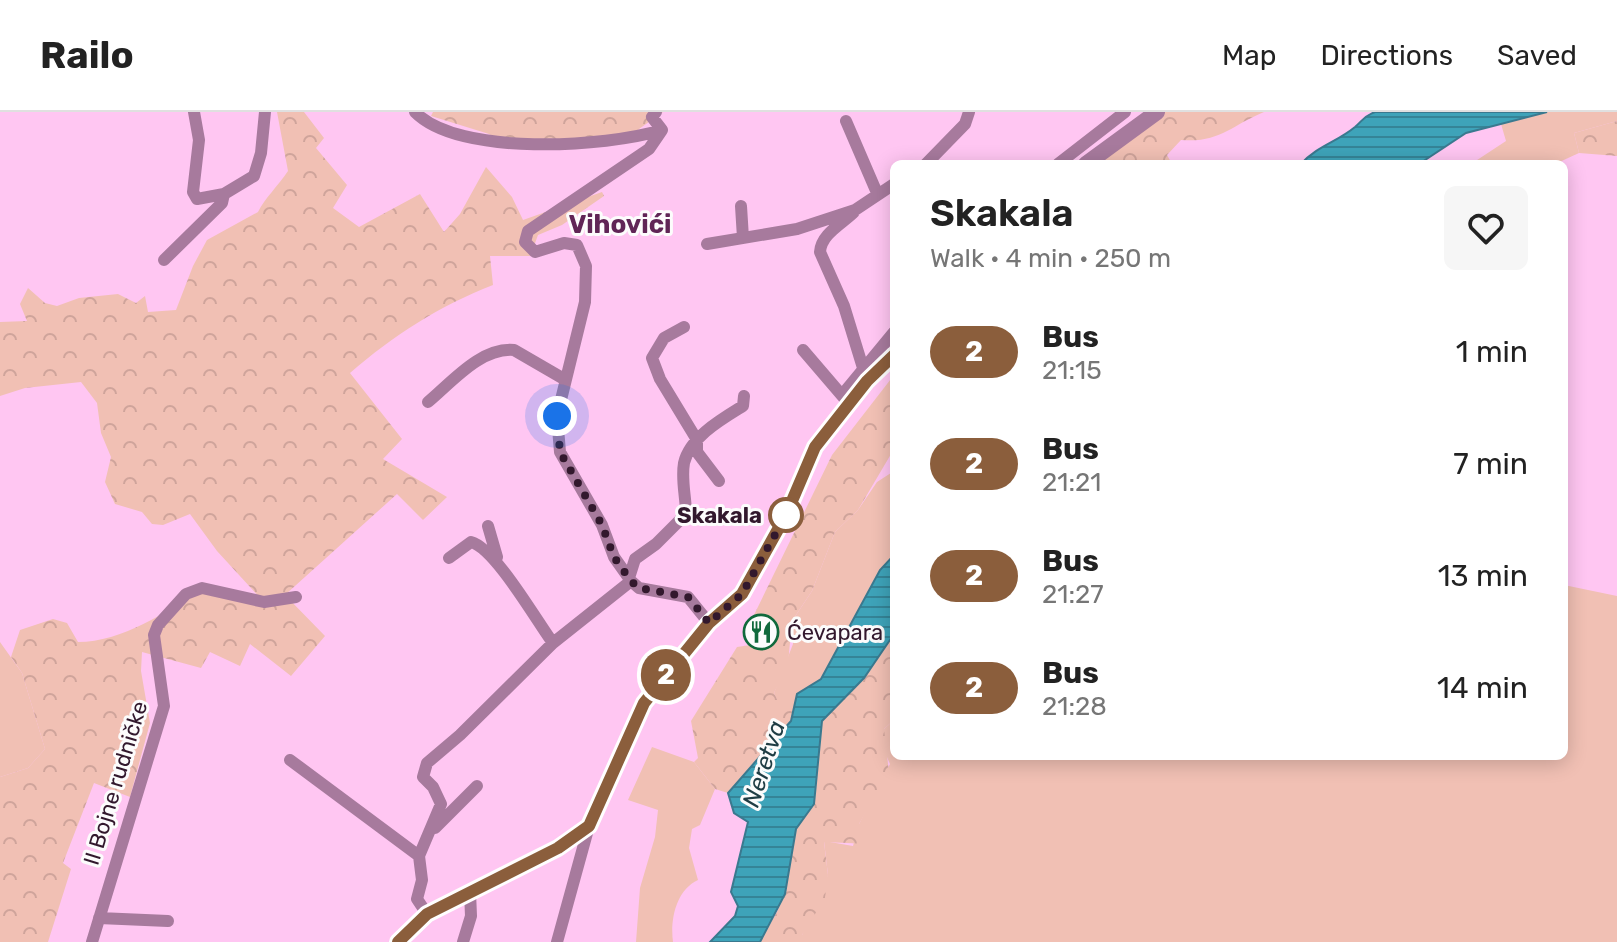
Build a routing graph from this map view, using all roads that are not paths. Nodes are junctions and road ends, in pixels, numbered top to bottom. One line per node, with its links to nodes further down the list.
1 (194, 112): 15 (street)
2 (265, 112): 15 (street)
3 (415, 112): 9 (street)
4 (656, 112): 9 (street)
5 (969, 112): 10 (street)
6 (1125, 112): 11 (street)
7 (1157, 112): 12 (street)
8 (846, 121): 14 (street)
9 (662, 130): 26 (street)
10 (930, 160)
11 (1063, 160)
12 (1091, 160)
13 (890, 186): 14 (street)
14 (877, 193): 17 (street)
15 (224, 194): 20 (street)
16 (741, 206): 18 (street)
17 (855, 210): 18 (street); 25 (street)
18 (743, 238): 19 (street)
19 (707, 244)
20 (164, 260)
21 (684, 327): 30 (street)
22 (890, 338): 25 (street)
23 (803, 350): 28 (street)
24 (890, 358): 25 (street)
25 (865, 375): 28 (street)
26 (564, 379): 29 (street); 35 (street)
27 (744, 396): 30 (street)
28 (846, 400): 37 (street)
29 (428, 402)
30 (697, 440): 31 (street); 35 (street)
31 (719, 481)
32 (488, 526): 34 (street)
33 (449, 558): 34 (street)
34 (500, 565): 38 (street)
35 (630, 580): 37 (street); 38 (street)
36 (296, 597): 46 (street, II Bojne rudničke)
37 (709, 623): 41 (street)
38 (553, 643): 42 (street)
39 (290, 760): 43 (street)
40 (477, 786): 42 (street)
41 (589, 826): 44 (street); 51 (street)
42 (433, 830): 43 (street)
43 (419, 856): 45 (street)
44 (470, 892): 45 (street); 50 (street)
45 (427, 914): 49 (street)
46 (99, 918): 47 (street); 48 (street, II Bojne rudničke)
47 (168, 921)
48 (92, 942)
49 (398, 942)
50 (463, 942)
51 (557, 942)

